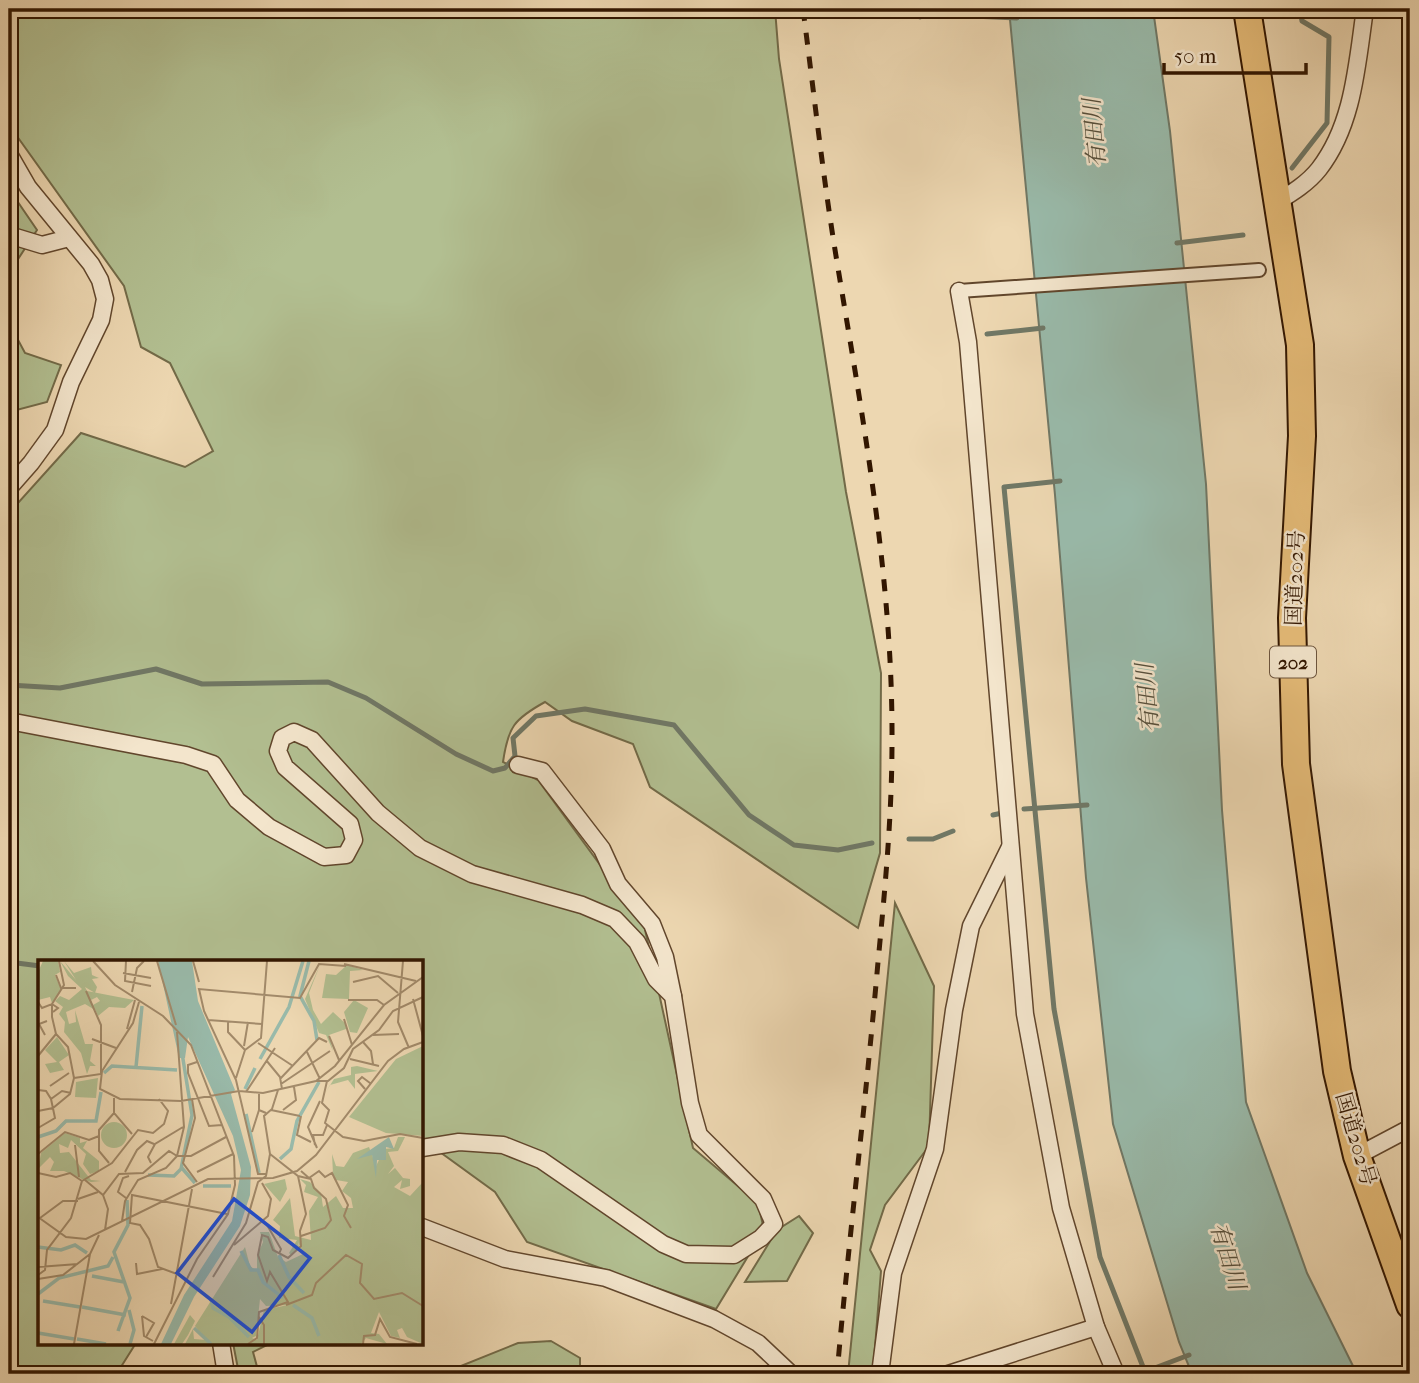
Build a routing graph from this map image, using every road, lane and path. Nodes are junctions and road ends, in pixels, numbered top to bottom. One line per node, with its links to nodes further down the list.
1 (1247, 9): 4 (highway, 国道202号 / 202)
2 (1365, 9): 4 (street)
3 (9, 155): 6 (street)
4 (1277, 202): 16 (highway, 国道202号 / 202)
5 (9, 235): 6 (street)
6 (69, 238): 9 (street)
7 (1259, 271): 8 (street)
8 (959, 291): 12 (street)
9 (9, 488)
10 (9, 721): 13 (street)
11 (518, 765): 13 (street)
12 (1010, 847): 19 (street); 23 (street)
13 (673, 996): 15 (street)
14 (1410, 1128): 16 (street)
15 (424, 1148)
16 (1357, 1156): 18 (highway, 国道202号 / 202)
17 (424, 1228): 22 (street)
18 (1410, 1305)
19 (1096, 1327): 24 (street); 25 (street)
20 (221, 1344): 21 (street)
21 (226, 1374)
22 (791, 1374)
23 (880, 1374)
24 (948, 1374)
25 (1116, 1374)

